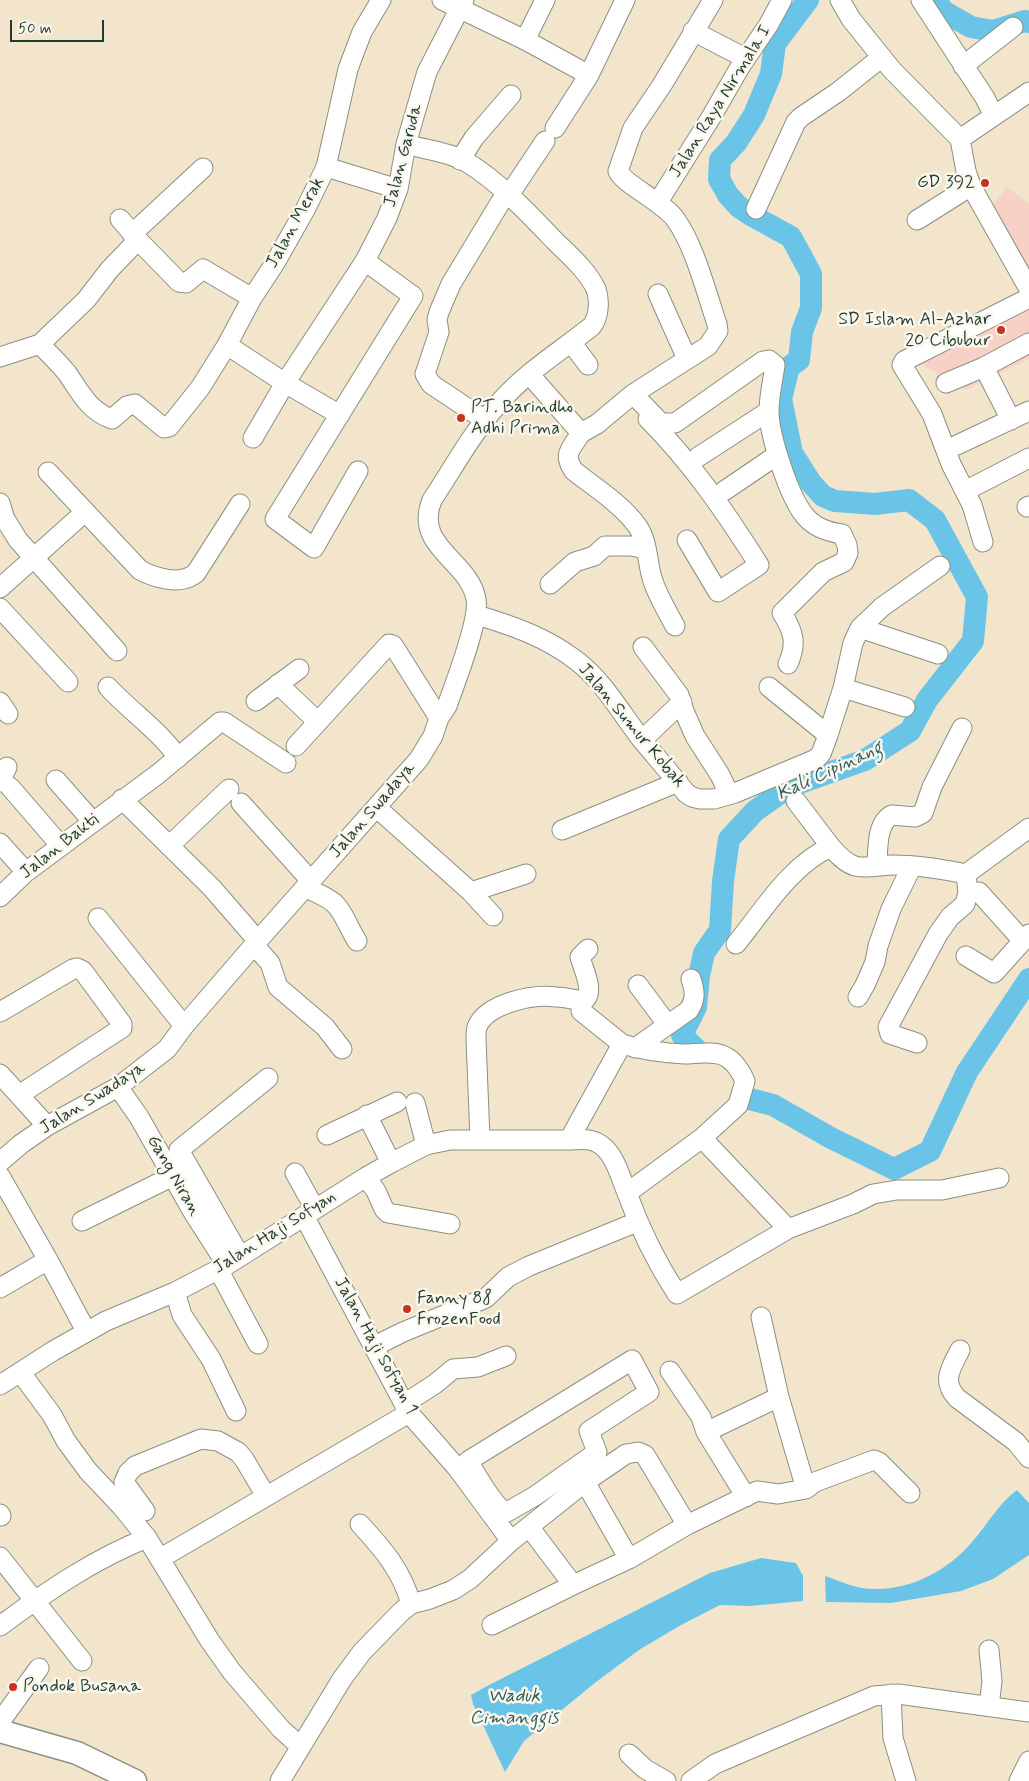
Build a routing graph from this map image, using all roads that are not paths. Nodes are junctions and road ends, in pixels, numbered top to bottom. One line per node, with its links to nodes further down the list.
1 (381, 0): 23 (street, Jalan Merak)
2 (442, 0): 9 (street)
3 (545, 0): 12 (street)
4 (625, 0): 16 (street)
5 (713, 0): 11 (street)
6 (782, 0): 13 (street, Jalan Raya Nirmala I)
7 (840, 0): 14 (street)
8 (921, 0): 15 (street)
9 (462, 5): 12 (street); 21 (street, Jalan Garuda)
10 (1013, 27): 15 (street)
11 (693, 31): 13 (street); 28 (street)
12 (525, 40): 16 (street)
13 (745, 58): 28 (street, Jalan Raya Nirmala I)
14 (882, 58): 20 (street); 29 (street)
15 (963, 66): 19 (street)
16 (589, 75): 27 (street)
17 (1029, 92): 19 (street)
18 (510, 95): 22 (street)
19 (994, 116): 20 (street)
20 (960, 139): 25 (street)
21 (406, 144): 22 (street, Jalan Swadaya); 26 (street, Jalan Garuda)
22 (460, 160): 27 (street, Jalan Swadaya)
23 (326, 167): 26 (street); 36 (street, Jalan Merak)
24 (203, 168): 32 (street)
25 (971, 186): 31 (street); 34 (street)
26 (398, 189): 33 (street, Jalan Garuda)
27 (507, 194): 38 (street, Jalan Swadaya); 54 (street)
28 (658, 202): 43 (street)
29 (756, 209)
30 (120, 219): 32 (street)
31 (917, 220)
32 (135, 237): 36 (street); 40 (street)
33 (365, 261): 48 (street, Jalan Garuda); 53 (street)
34 (1029, 290)
35 (658, 294): 43 (street)
36 (252, 298): 41 (street, Jalan Merak)
37 (1029, 298): 64 (street)
38 (571, 342): 44 (street); 46 (street, Jalan Swadaya)
39 (1029, 343): 45 (street)
40 (40, 344): 41 (street, Jalan Merak); 42 (street)
41 (227, 345): 48 (street)
42 (0, 357)
43 (687, 359): 49 (street)
44 (588, 365)
45 (984, 366): 47 (street); 55 (street)
46 (529, 374): 54 (street, Jalan Swadaya); 56 (street)
47 (946, 383)
48 (285, 384): 53 (street); 57 (street, Jalan Garuda)
49 (630, 397): 51 (street); 56 (street); 68 (street)
50 (940, 407): 55 (street)
51 (769, 411): 58 (street); 59 (street)
52 (1029, 411): 55 (street)
53 (340, 415): 61 (street)
54 (485, 420): 76 (street, Jalan Swadaya)
55 (1011, 420)
56 (581, 433): 70 (street)
57 (253, 438)
58 (777, 455): 63 (street); 82 (street)
59 (698, 457)
60 (1029, 458): 64 (street)
61 (358, 470)
62 (48, 472): 67 (street)
63 (724, 491)
64 (965, 491): 69 (street)
65 (0, 503): 71 (street)
66 (240, 504): 67 (street)
67 (85, 512): 71 (street)
68 (687, 540)
69 (983, 542)
70 (646, 549): 73 (street); 77 (street)
71 (34, 558): 74 (street); 80 (street)
72 (940, 566): 78 (street, Jalan Sumur Kobak)
73 (550, 584)
74 (0, 588)
75 (0, 608): 84 (street)
76 (477, 615): 92 (street, Jalan Swadaya); 96 (street, Jalan Sumur Kobak)
77 (675, 626)
78 (860, 628): 81 (street); 88 (street, Jalan Sumur Kobak)
79 (643, 647): 90 (street)
80 (118, 651)
81 (938, 654)
82 (788, 664)
83 (299, 669): 85 (street)
84 (68, 682)
85 (278, 684): 89 (street); 93 (street)
86 (769, 686): 95 (street)
87 (108, 687): 98 (street)
88 (843, 688): 91 (street); 95 (street, Jalan Sumur Kobak)
89 (256, 700)
90 (682, 702): 96 (street); 104 (street)
91 (905, 707)
92 (440, 718): 93 (street); 108 (street, Jalan Swadaya)
93 (318, 722): 97 (street)
94 (962, 728): 116 (street)
95 (828, 735): 104 (street, Jalan Sumur Kobak)
96 (642, 740): 102 (street, Jalan Sumur Kobak)
97 (296, 746)
98 (178, 758): 99 (street, Jalan Bakti); 105 (street, Jalan Bakti)
99 (286, 763)
100 (6, 779): 113 (street)
101 (56, 780): 109 (street)
102 (678, 782): 104 (street, Jalan Sumur Kobak); 111 (street)
103 (228, 789): 114 (street)
104 (729, 794)
105 (122, 799): 109 (street, Jalan Bakti); 114 (street)
106 (796, 801): 115 (street)
107 (242, 803): 121 (street)
108 (377, 808): 121 (street, Jalan Swadaya); 122 (street)
109 (93, 822): 113 (street, Jalan Bakti)
110 (1029, 828): 120 (street)
111 (562, 830)
112 (0, 843): 118 (street)
113 (61, 846): 118 (street, Jalan Bakti)
114 (169, 846): 129 (street)
115 (830, 847): 116 (street); 130 (street)
116 (877, 866): 117 (street)
117 (912, 866): 120 (street); 135 (street)
118 (26, 872): 124 (street, Jalan Bakti)
119 (526, 874): 122 (street)
120 (966, 874): 140 (street)
121 (308, 884): 128 (street); 129 (street, Jalan Swadaya)
122 (471, 892): 125 (street)
123 (979, 892): 127 (street)
124 (0, 897)
125 (493, 916)
126 (98, 918): 139 (street)
127 (1025, 937): 132 (street)
128 (357, 941)
129 (256, 943): 139 (street, Jalan Swadaya); 142 (street)
130 (736, 944)
131 (588, 949): 151 (street)
132 (966, 956)
133 (691, 979): 138 (street)
134 (638, 985): 138 (street)
135 (858, 998)
136 (0, 1012): 146 (street)
137 (581, 1012): 141 (street)
138 (667, 1024): 141 (street)
139 (184, 1026): 145 (street, Jalan Swadaya)
140 (917, 1043)
141 (629, 1046): 150 (street); 152 (street)
142 (342, 1048)
143 (0, 1074): 146 (street)
144 (268, 1078): 168 (street)
145 (118, 1087): 148 (street, Jalan Swadaya); 158 (street, Gang Niran)
146 (19, 1095): 148 (street)
147 (367, 1115): 149 (street); 153 (street); 155 (street)
148 (46, 1126): 154 (street, Jalan Swadaya)
149 (326, 1135)
150 (702, 1138): 161 (street); 166 (street)
151 (480, 1139): 152 (street, Jalan Haji Sofyan); 153 (street, Jalan Haji Sofyan)
152 (567, 1140): 161 (street, Jalan Haji Sofyan)
153 (426, 1145): 155 (street, Jalan Haji Sofyan)
154 (0, 1162)
155 (391, 1163): 159 (street, Jalan Haji Sofyan)
156 (295, 1173): 162 (street, Jalan Haji Sofyan 1)
157 (0, 1176): 167 (street)
158 (173, 1176): 163 (street); 168 (street, Gang Niran)
159 (366, 1177): 162 (street, Jalan Haji Sofyan); 165 (street)
160 (1000, 1178): 166 (street)
161 (627, 1193): 164 (street)
162 (310, 1212): 168 (street, Jalan Haji Sofyan); 174 (street, Jalan Haji Sofyan 1)
163 (82, 1221)
164 (638, 1222): 166 (street); 174 (street)
165 (450, 1224)
166 (788, 1229)
167 (48, 1260): 169 (street); 172 (street)
168 (229, 1264): 170 (street, Jalan Haji Sofyan); 173 (street)
169 (0, 1288)
170 (175, 1292): 172 (street, Jalan Haji Sofyan); 182 (street)
171 (761, 1317): 180 (street)
172 (86, 1331): 178 (street, Jalan Haji Sofyan)
173 (258, 1344)
174 (374, 1347): 181 (street, Jalan Haji Sofyan 1)
175 (960, 1350): 184 (street)
176 (506, 1356): 181 (street)
177 (670, 1371): 183 (street)
178 (21, 1373): 179 (street, Jalan Haji Sofyan); 195 (street)
179 (0, 1385)
180 (779, 1397): 183 (street); 187 (street)
181 (406, 1409): 185 (street, Jalan Haji Sofyan 1); 190 (street)
182 (236, 1411)
183 (708, 1425): 189 (street)
184 (1029, 1458)
185 (463, 1465): 185 (street); 196 (street, Jalan Haji Sofyan 1)
186 (585, 1482): 193 (street); 194 (street); 199 (street)
187 (806, 1489): 188 (street); 189 (street)
188 (910, 1493)
189 (752, 1494): 193 (street)
190 (266, 1496): 191 (street); 198 (street)
191 (144, 1511)
192 (360, 1524): 202 (street)
193 (687, 1525): 199 (street)
194 (530, 1528): 196 (street); 200 (street)
195 (147, 1538): 198 (street); 201 (street)
196 (511, 1541): 202 (street)
197 (0, 1558): 201 (street)
198 (161, 1558): 213 (street)
199 (630, 1559): 200 (street)
200 (572, 1585): 203 (street)
201 (35, 1601): 204 (street); 206 (street)
202 (411, 1604): 213 (street)
203 (492, 1625)
204 (0, 1626)
205 (989, 1650): 209 (street)
206 (82, 1661)
207 (39, 1668): 211 (street)
208 (891, 1694): 209 (street); 219 (street); 220 (street)
209 (989, 1706): 210 (street)
210 (1029, 1712)
211 (0, 1722)
212 (0, 1732): 216 (main road)
213 (301, 1746): 217 (street)
214 (628, 1754): 218 (street)
215 (1029, 1761): 221 (street)
216 (135, 1781)
217 (280, 1781)
218 (666, 1781)
219 (691, 1781)
220 (906, 1781)
221 (1019, 1781)

